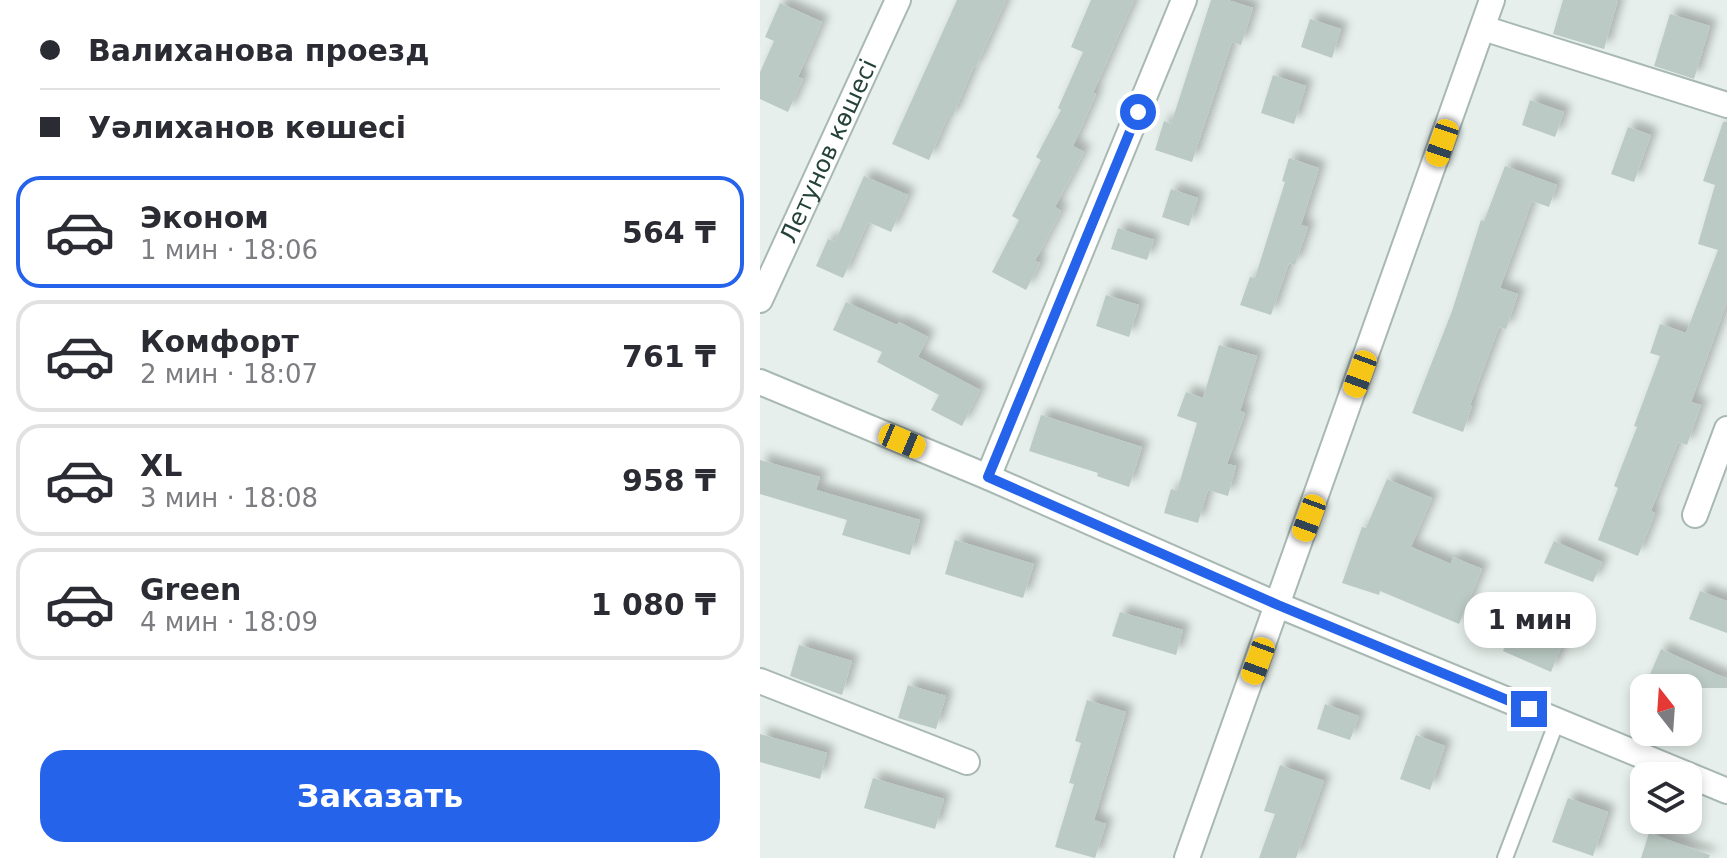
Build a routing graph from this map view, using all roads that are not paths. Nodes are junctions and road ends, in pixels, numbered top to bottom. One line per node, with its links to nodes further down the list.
1 (898, 0): 6 (street, Летунов көшесі)
2 (1184, 0): 9 (street)
3 (1492, 0): 4 (street)
4 (1483, 28): 5 (street); 11 (street)
5 (1727, 105)
6 (760, 300)
7 (760, 382): 9 (street)
8 (1727, 429): 10 (street)
9 (988, 477): 11 (street)
10 (1695, 515)
11 (1278, 605): 13 (street); 16 (street)
12 (760, 681): 14 (street)
13 (1557, 721): 15 (street); 17 (lane)
14 (967, 762)
15 (1727, 791)
16 (1187, 858)
17 (1505, 858)

